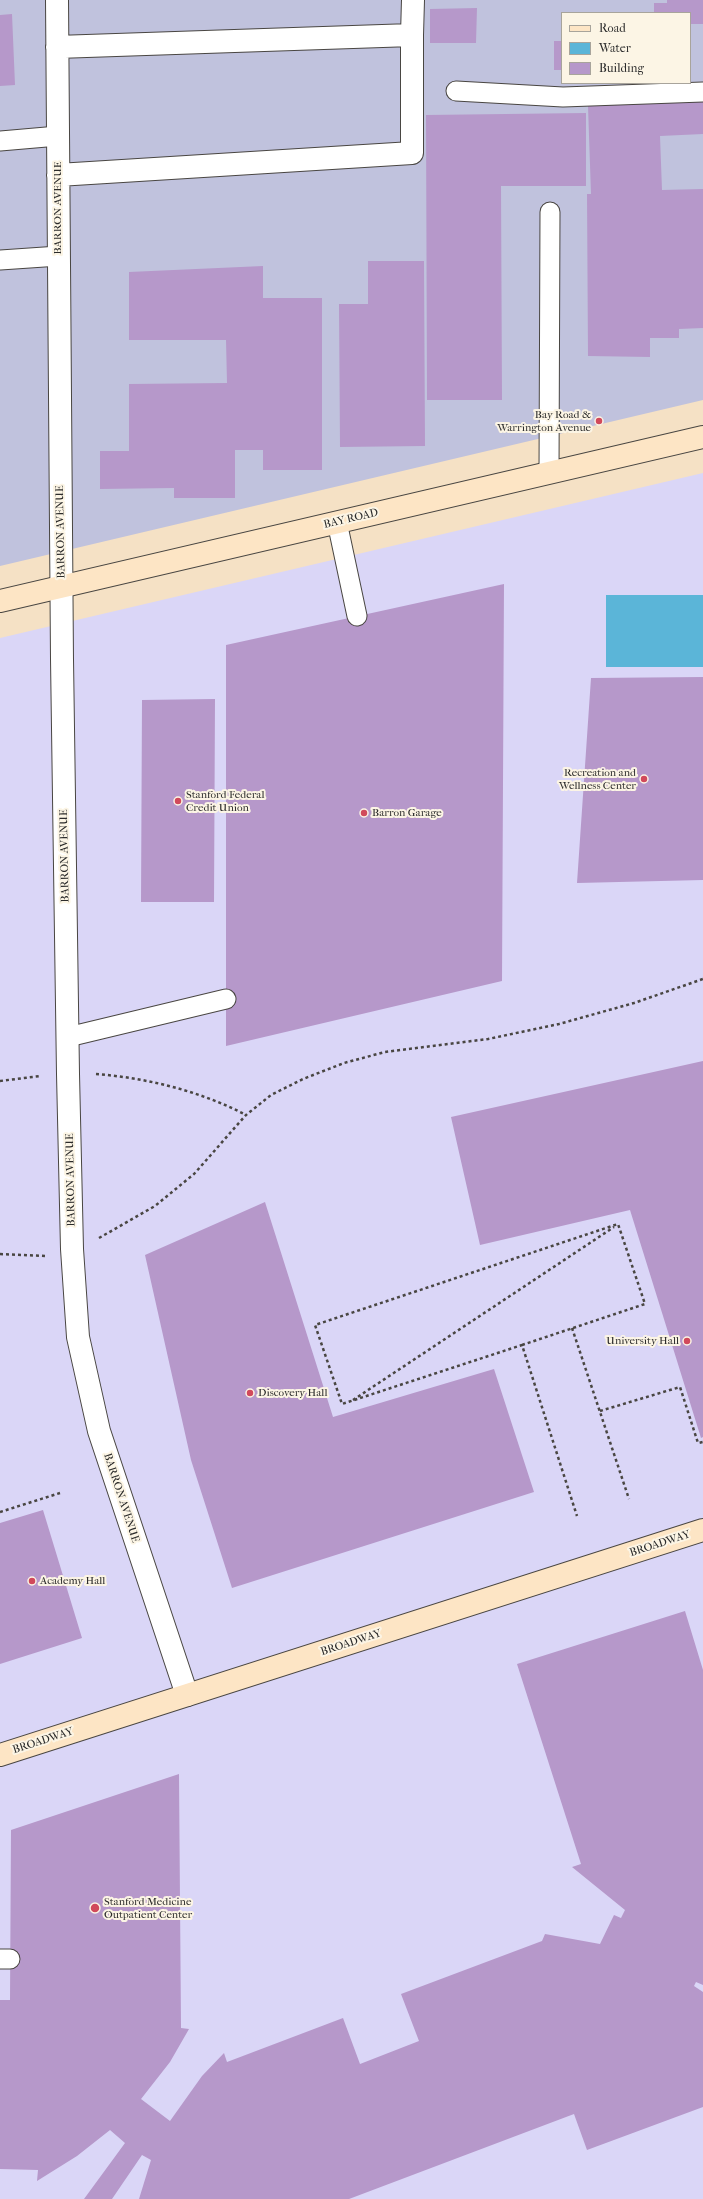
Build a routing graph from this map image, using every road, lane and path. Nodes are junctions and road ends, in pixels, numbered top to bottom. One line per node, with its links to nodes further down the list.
1 (57, 0): 4 (street, BARRON AVENUE)
2 (413, 0): 3 (street)
3 (412, 35): 4 (street); 9 (street)
4 (57, 47): 7 (street, BARRON AVENUE)
5 (456, 91): 6 (lane)
6 (703, 92)
7 (58, 136): 8 (lane); 9 (street, BARRON AVENUE)
8 (0, 141)
9 (58, 175): 11 (street, BARRON AVENUE)
10 (550, 212): 14 (lane)
11 (59, 256): 12 (lane); 16 (street, BARRON AVENUE)
12 (0, 260)
13 (703, 437): 14 (street, BAY ROAD)
14 (549, 473): 15 (street, BAY ROAD)
15 (337, 522): 16 (street, BAY ROAD); 18 (lane)
16 (62, 586): 17 (street, BAY ROAD); 21 (street, BARRON AVENUE)
17 (0, 601)
18 (357, 616)
19 (703, 979): 25 (path)
20 (226, 999): 21 (lane)
21 (68, 1037): 40 (street, BARRON AVENUE)
22 (90, 1073): 25 (path)
23 (43, 1076): 24 (path)
24 (0, 1081)
25 (246, 1115): 27 (path)
26 (618, 1224): 30 (path); 32 (path); 32 (path)
27 (98, 1239)
28 (0, 1254): 29 (path)
29 (48, 1256)
30 (572, 1328): 31 (path); 33 (path)
31 (522, 1345): 32 (path); 38 (path)
32 (350, 1402)
33 (600, 1411): 34 (path); 36 (path)
34 (703, 1442)
35 (60, 1493): 37 (path)
36 (629, 1499)
37 (0, 1512)
38 (577, 1516)
39 (703, 1530): 40 (street, BROADWAY)
40 (188, 1695): 41 (street, BROADWAY)
41 (0, 1755)

